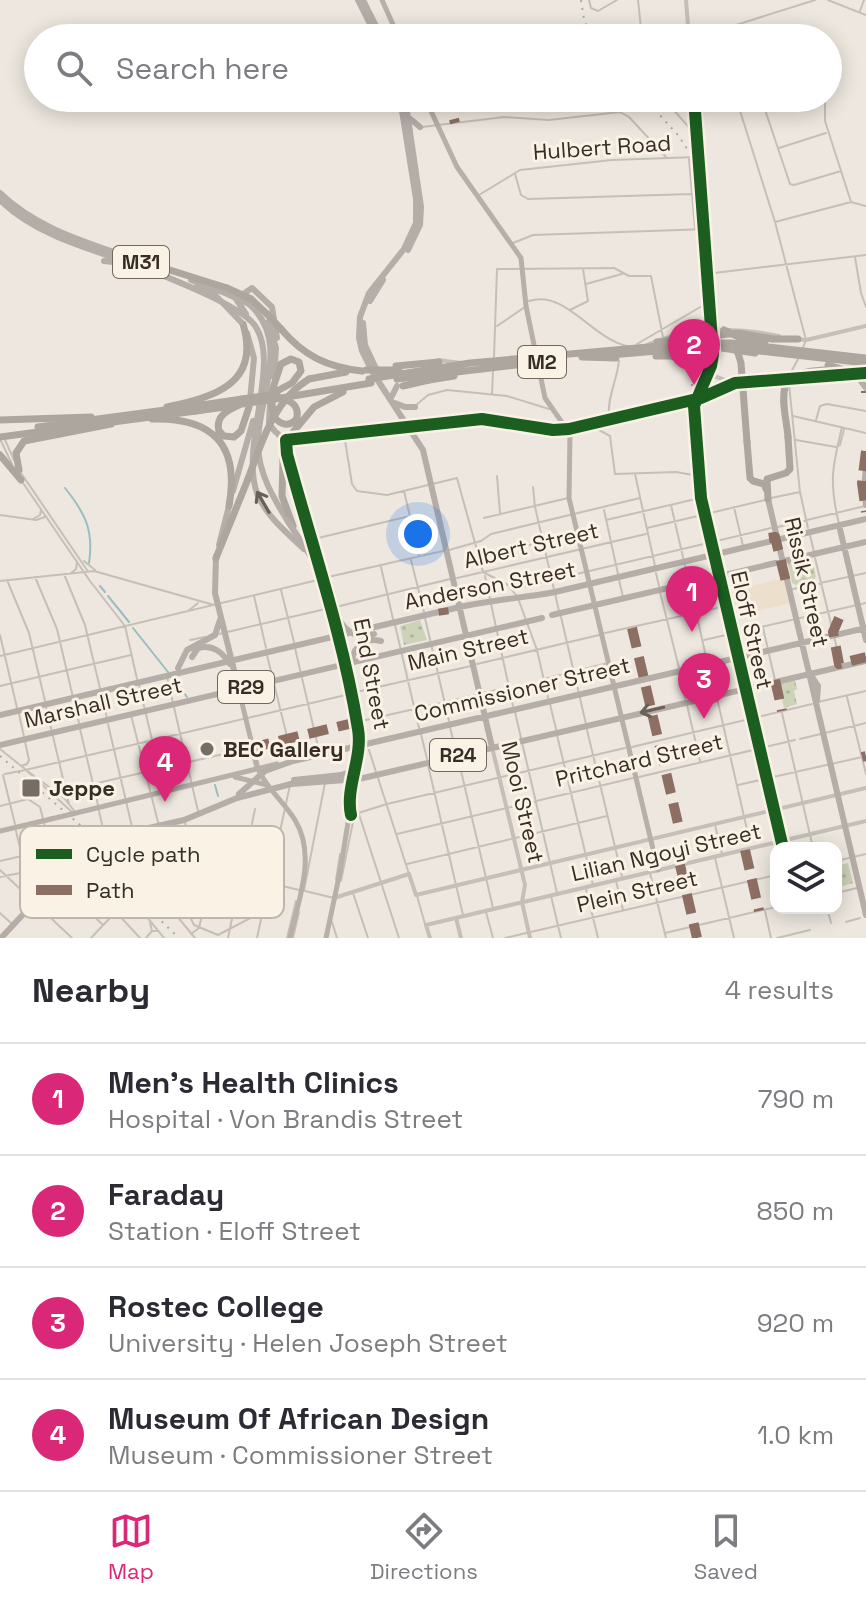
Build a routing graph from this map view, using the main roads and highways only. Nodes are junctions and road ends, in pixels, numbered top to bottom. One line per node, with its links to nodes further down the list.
1 (360, 0): 3 (main road)
2 (382, 0): 4 (main road)
3 (373, 24)
4 (393, 24)
5 (404, 112): 11 (main road, Mooi Street)
6 (406, 112): 9 (main road, Mooi Street)
7 (431, 112): 8 (main road)
8 (433, 116): 10 (main road); 70 (main road)
9 (408, 117): 10 (main road); 11 (main road, Mooi Street)
10 (423, 127): 11 (main road)
11 (406, 133): 34 (main road, Mooi Street)
12 (0, 193): 14 (main road, M31)
13 (0, 200): 14 (main road, M31)
14 (46, 229): 16 (main road, M31)
15 (104, 261): 16 (main road)
16 (137, 262): 17 (main road, M31); 19 (main road); 19 (highway, bridge)
17 (215, 298): 18 (main road); 20 (main road, M31, bridge); 21 (main road)
18 (236, 299): 19 (main road); 21 (main road)
19 (249, 299): 28 (main road); 28 (main road); 34 (highway, bridge); 55 (main road)
20 (242, 323): 42 (main road, M31); 43 (highway)
21 (255, 326): 40 (main road)
22 (718, 330): 25 (highway)
23 (700, 337): 25 (highway, bridge); 27 (highway, bridge); 57 (highway, bridge)
24 (802, 340): 25 (highway)
25 (769, 341): 30 (highway, bridge)
26 (715, 347): 27 (highway, M2, bridge); 30 (highway, M2, bridge); 33 (highway, bridge)
27 (583, 355): 29 (highway, M2, bridge); 30 (highway, M2, bridge); 35 (highway, bridge)
28 (277, 356): 39 (main road)
29 (499, 363): 31 (highway, bridge); 34 (highway, M2, bridge); 37 (highway, bridge)
30 (866, 364): 57 (highway, bridge)
31 (436, 365): 32 (highway); 34 (highway, bridge)
32 (393, 367): 34 (main road); 37 (main road)
33 (855, 373): 38 (main road)
34 (370, 374): 36 (main road, Mooi Street); 39 (highway, M2); 60 (highway, bridge); 67 (highway, bridge)
35 (710, 374)
36 (383, 386): 37 (main road); 41 (main road, Mooi Street); 47 (main road, Mooi Street)
37 (399, 386): 41 (main road)
38 (866, 388)
39 (275, 395): 39 (highway); 42 (highway, M2, bridge); 46 (main road)
40 (260, 400): 53 (main road); 64 (main road, one-way to 40)
41 (394, 400): 44 (main road); 47 (main road, Mooi Street)
42 (243, 402): 42 (highway); 43 (highway, M2); 53 (main road, M31)
43 (196, 405): 45 (highway, M2, bridge)
44 (412, 409)
45 (125, 418): 48 (highway, M2, bridge); 52 (highway, bridge); 59 (highway, bridge)
46 (268, 418): 50 (main road); 55 (main road)
47 (409, 427): 73 (main road, Mooi Street)
48 (0, 429)
49 (302, 437): 50 (main road)
50 (283, 438): 51 (main road)
51 (290, 448)
52 (0, 455)
53 (241, 459): 59 (main road, M31)
54 (866, 466): 56 (main road)
55 (266, 482): 60 (main road)
56 (864, 491): 58 (main road)
57 (767, 495): 63 (main road, Rissik Street)
58 (866, 505)
59 (229, 506): 67 (main road, M31)
60 (287, 517): 64 (highway, bridge)
61 (866, 519): 62 (main road, Anderson Street / R29)
62 (839, 525): 63 (main road, Anderson Street / R29); 66 (main road)
63 (779, 539): 69 (main road, Rissik Street); 70 (main road, Anderson Street / R29)
64 (298, 540): 68 (main road); 72 (main road, bridge)
65 (866, 542): 66 (main road)
66 (844, 547): 69 (main road); 78 (main road)
67 (216, 558): 74 (main road, M31, bridge)
68 (315, 559)
69 (784, 561): 71 (main road); 81 (main road, Rissik Street)
70 (590, 584): 71 (main road); 73 (main road, Anderson Street / R29)
71 (595, 605): 75 (main road); 88 (main road)
72 (335, 607): 77 (main road, bridge); 89 (main road, bridge)
73 (460, 607): 77 (main road, Anderson Street / R29); 79 (main road, Mooi Street)
74 (220, 613): 85 (main road, M31, bridge); 87 (main road, bridge)
75 (556, 615)
76 (542, 618): 79 (main road, Marshall Street / R29)
77 (392, 623): 84 (main road, Anderson Street / R29)
78 (865, 628): 80 (main road); 81 (main road, Commissioner Street / R24)
79 (466, 635): 82 (main road, Marshall Street / R29); 91 (main road, Mooi Street)
80 (866, 640)
81 (803, 642): 86 (main road, Rissik Street); 88 (main road, Commissioner Street / R24)
82 (391, 653): 89 (main road, bridge); 93 (main road, Marshall Street / R29)
83 (866, 661): 86 (main road, R24)
84 (218, 664): 85 (main road, bridge); 87 (main road, Anderson Street / R29)
85 (234, 670): 109 (main road, M31, bridge)
86 (810, 674): 92 (main road, R24, one-way to 92); 105 (main road, Rissik Street)
87 (168, 676): 90 (main road, Anderson Street / R29)
88 (614, 686): 91 (main road, Commissioner Street / R24); 92 (main road)
89 (354, 690): 94 (main road, bridge)
90 (0, 715)
91 (485, 716): 94 (main road, Commissioner Street / R24); 95 (main road, Mooi Street)
92 (621, 717): 95 (main road, R24); 104 (main road)
93 (0, 747)
94 (363, 747): 96 (main road, Commissioner Street / R24); 99 (main road, bridge); 110 (main road, bridge)
95 (492, 747): 99 (main road, R24)
96 (290, 762): 97 (main road, Commissioner Street); 98 (main road, R24)
97 (226, 777): 98 (main road); 103 (main road, Commissioner Street, bridge)
98 (255, 781): 100 (main road); 101 (main road, R24)
99 (292, 782): 100 (main road, R24)
100 (276, 788): 101 (main road, R24)
101 (201, 814): 102 (main road, R24, bridge)
102 (159, 826)
103 (0, 831)
104 (658, 870)
105 (863, 887): 106 (main road, Rissik Street)
106 (863, 917)
107 (20, 918): 108 (main road, R24, bridge)
108 (1, 938)
109 (290, 938)
110 (326, 938)

